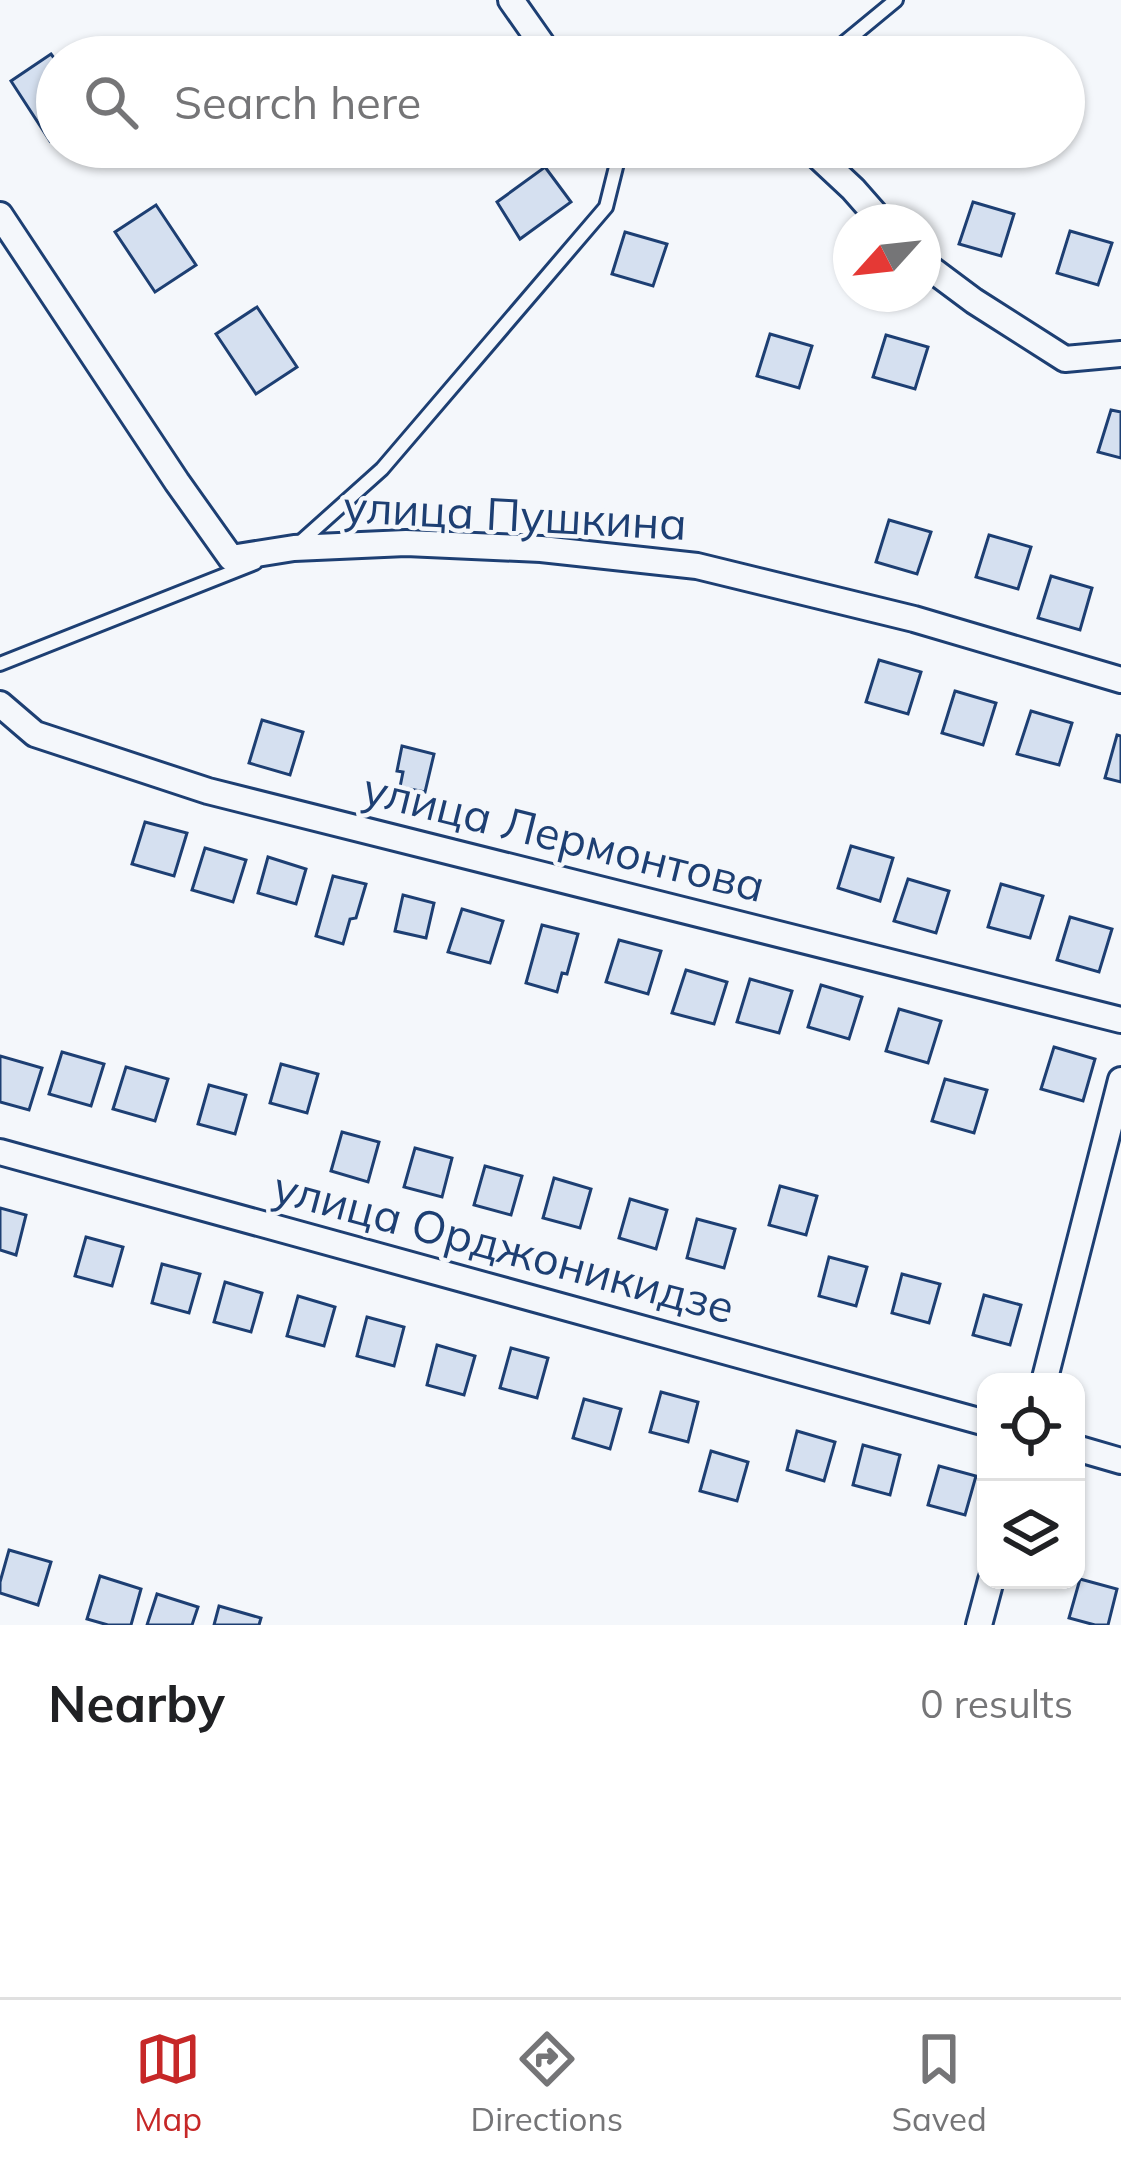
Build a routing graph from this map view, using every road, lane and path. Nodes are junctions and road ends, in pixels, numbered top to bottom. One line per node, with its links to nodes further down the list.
1 (511, 0): 3 (street)
2 (896, 0): 4 (lane)
3 (536, 36)
4 (852, 36)
5 (616, 168): 11 (lane)
6 (830, 168): 7 (street)
7 (866, 204)
8 (0, 215): 11 (street, улица Пушкина)
9 (941, 276): 10 (street)
10 (1121, 354)
11 (294, 548): 12 (lane); 13 (street, улица Пушкина)
12 (0, 664)
13 (1121, 680)
14 (0, 704): 15 (street, улица Лермонтова)
15 (1121, 1020)
16 (1121, 1080): 18 (street)
17 (0, 1152): 19 (street, улица Орджоникидзе)
18 (1046, 1373)
19 (977, 1422)
20 (1085, 1451): 21 (street)
21 (1121, 1461)
22 (989, 1589): 23 (street)
23 (979, 1625)

